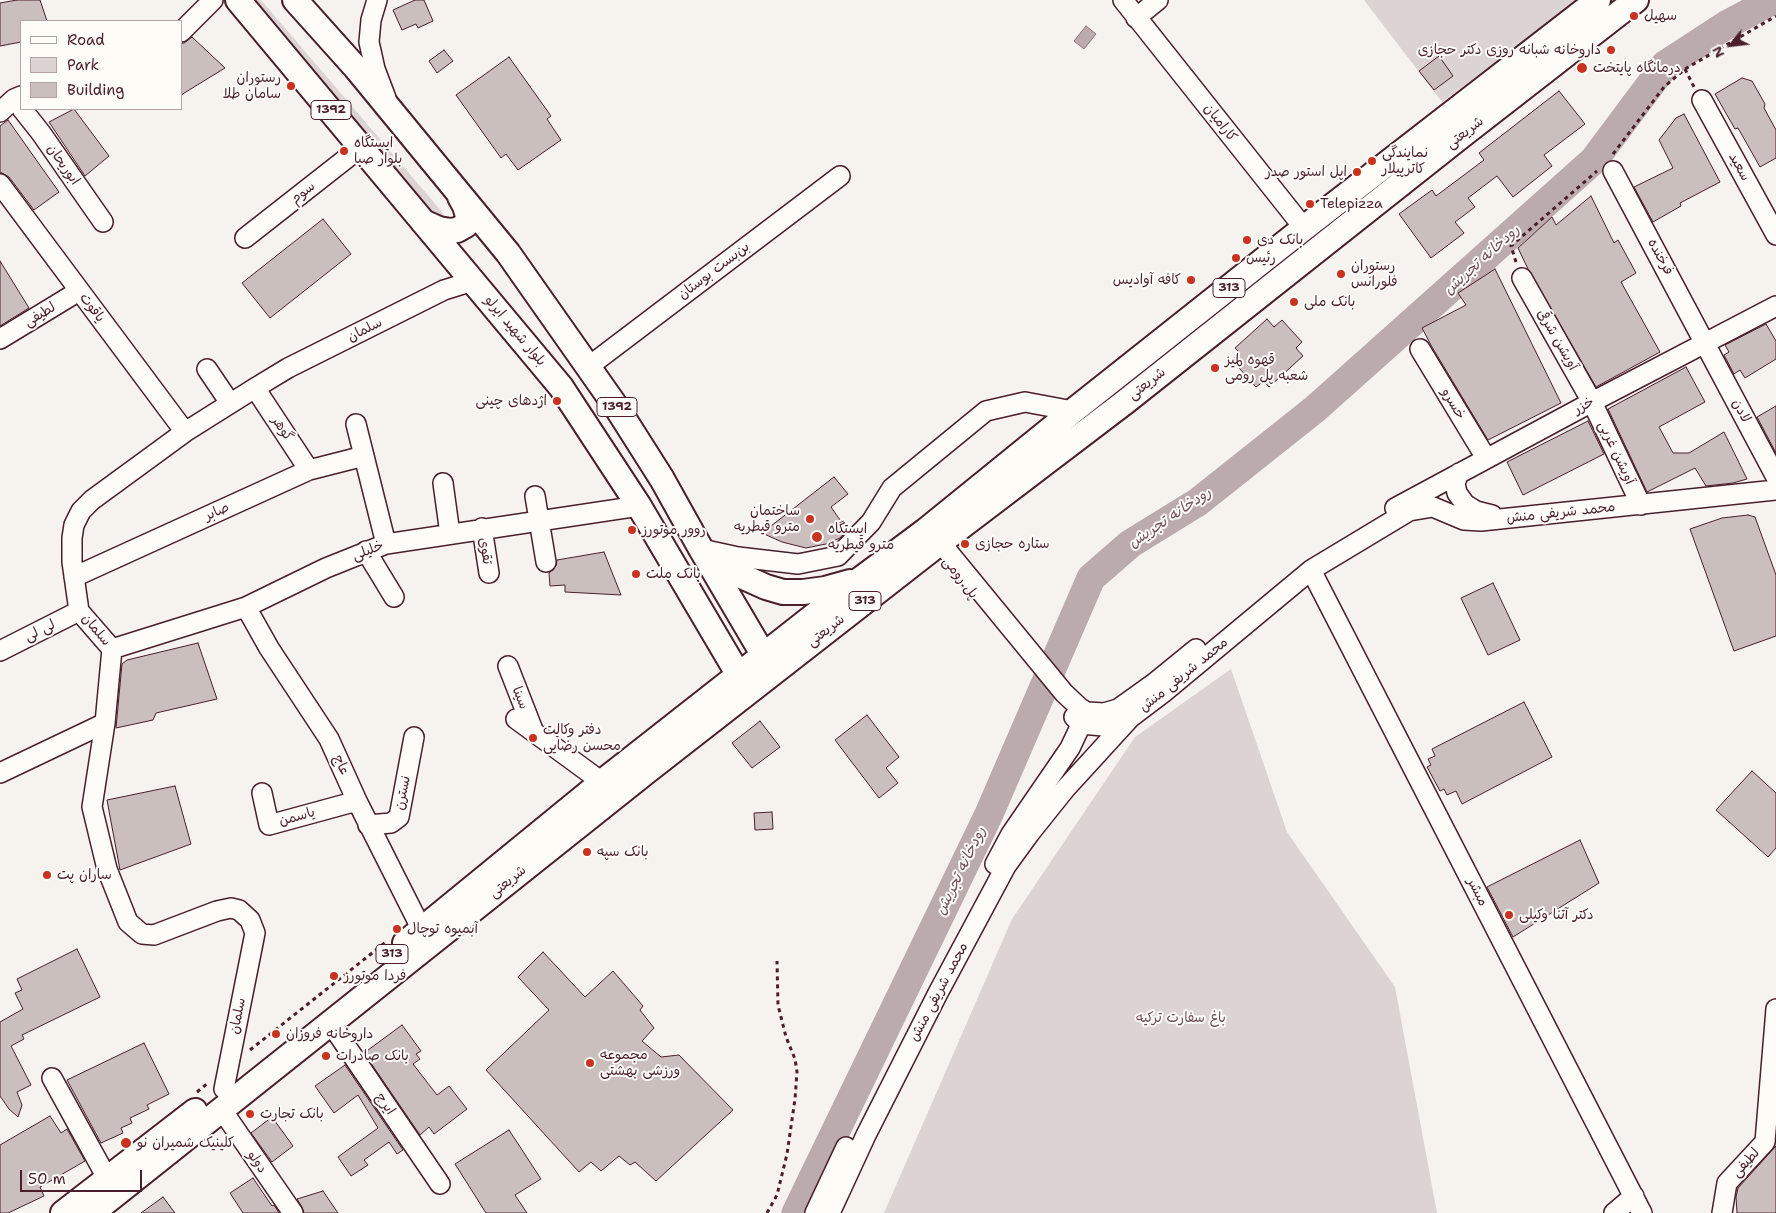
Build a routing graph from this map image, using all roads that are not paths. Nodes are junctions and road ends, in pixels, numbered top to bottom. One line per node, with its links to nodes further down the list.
1 (213, 0): 10 (street)
2 (238, 0): 16 (main road, بلوار شهید ایرلو / 1392)
3 (295, 0): 13 (main road, 1392)
4 (377, 0): 13 (street)
5 (1123, 0): 9 (street, کارامیان)
6 (1158, 0): 9 (street)
7 (1598, 0): 23 (main road, شریعتی / 313)
8 (1636, 0): 57 (main road, شریعتی / 313)
9 (1136, 18): 23 (street, کارامیان)
10 (182, 31)
11 (1702, 100): 24 (street, سعید)
12 (20, 103): 15 (street)
13 (390, 109): 20 (main road, 1392)
14 (25, 110): 21 (street, ابوریحان)
15 (0, 112)
16 (362, 147): 22 (main road, بلوار شهید ایرلو / 1392); 25 (street, سوم)
17 (1608, 166): 31 (street, فرخنده)
18 (840, 176): 33 (street, بن‌بست بوستان)
19 (0, 184): 28 (street, یاقوت)
20 (457, 191): 22 (main road); 33 (main road, 1392)
21 (103, 222)
22 (423, 222): 27 (main road, بلوار شهید ایرلو / 1392)
23 (1304, 228): 38 (main road, شریعتی / 313)
24 (1776, 235)
25 (245, 238)
26 (1522, 278): 36 (street, آویشن شرقی)
27 (473, 281): 35 (street, سلمان); 50 (main road, بلوار شهید ایرلو / 1392)
28 (79, 291): 30 (street, لطیفی); 40 (street, یاقوت)
29 (1776, 306): 31 (street, خزر)
30 (0, 339)
31 (1706, 344): 36 (street, خزر); 45 (street, لادن)
32 (1420, 349): 42 (street, خسرو)
33 (588, 367): 58 (main road, 1392)
34 (207, 368): 37 (street)
35 (255, 388): 37 (street, سلمان); 43 (street, گوهر)
36 (1592, 402): 42 (street, خزر); 49 (street, آویشن غربی)
37 (230, 403): 40 (street, سلمان)
38 (1073, 411): 58 (street); 64 (main road, شریعتی / 313)
39 (356, 424): 41 (street)
40 (185, 432): 63 (street, سلمان)
41 (364, 456): 43 (street, صابر); 56 (street)
42 (1486, 458): 44 (street, خزر)
43 (309, 470): 63 (street, صابر)
44 (1459, 473): 51 (street, خزر); 52 (street)
45 (1776, 477)
46 (443, 483): 55 (street)
47 (1776, 490): 49 (street, محمد شریفی منش)
48 (535, 496): 53 (street)
49 (1641, 505): 52 (street, محمد شریفی منش)
50 (639, 506): 53 (street, خلیلی); 72 (main road, بلوار شهید ایرلو / 1392)
51 (1394, 509): 73 (street, محمد شریفی منش)
52 (1519, 518): 61 (street, محمد شریفی منش)
53 (538, 520): 54 (street, خلیلی); 60 (street)
54 (482, 528): 55 (street, خلیلی); 62 (street, تقوی)
55 (450, 534): 56 (street, خلیلی)
56 (386, 544): 59 (street, خلیلی)
57 (936, 545): 70 (main road, شریعتی / 313); 74 (street, پل رومی)
58 (701, 549): 64 (main road); 70 (main road, 1392)
59 (366, 552): 65 (street); 66 (street, خلیلی)
60 (546, 562)
61 (1311, 570): 73 (street, محمد شریفی منش); 92 (street, مبشر)
62 (489, 573)
63 (74, 577): 67 (street, سلمان)
64 (862, 578): 70 (main road, شریعتی / 313)
65 (394, 597)
66 (246, 607): 68 (street, خلیلی); 82 (street, عاج)
67 (79, 611): 68 (street, سلمان); 69 (street, لی لی)
68 (112, 649): 76 (street, سلمان)
69 (0, 650)
70 (770, 664): 72 (main road, شریعتی / 313)
71 (508, 666): 77 (street, سینا)
72 (746, 683): 80 (main road, شریعتی / 313); 86 (main road, شریعتی / 313)
73 (1124, 713): 74 (street); 97 (street, محمد شریفی منش)
74 (1084, 718): 96 (street, محمد شریفی منش)
75 (516, 719): 77 (street, سینا)
76 (105, 723): 79 (street); 88 (street, سلمان)
77 (533, 730): 80 (street, سینا)
78 (414, 737): 83 (street, نسترن)
79 (0, 773)
80 (602, 782): 84 (main road, شریعتی / 313)
81 (262, 793): 82 (street, یاسمن)
82 (357, 802): 83 (street, عاج)
83 (368, 825): 84 (street, عاج)
84 (422, 930): 88 (main road, شریعتی / 313)
85 (1776, 1009): 89 (street)
86 (331, 1024): 88 (main road, شریعتی / 313); 91 (street, ایرج)
87 (52, 1078): 90 (street)
88 (223, 1100): 90 (main road, شریعتی / 313); 94 (main road, شریعتی / 313); 95 (street, دولو)
89 (1770, 1143): 100 (street, لطیفی)
90 (108, 1178): 93 (main road, شریعتی / 313)
91 (440, 1184)
92 (1634, 1196): 98 (street); 99 (street, مبشر)
93 (63, 1213)
94 (92, 1213)
95 (293, 1213)
96 (815, 1213)
97 (830, 1213)
98 (1614, 1213)
99 (1642, 1213)
100 (1722, 1213)

